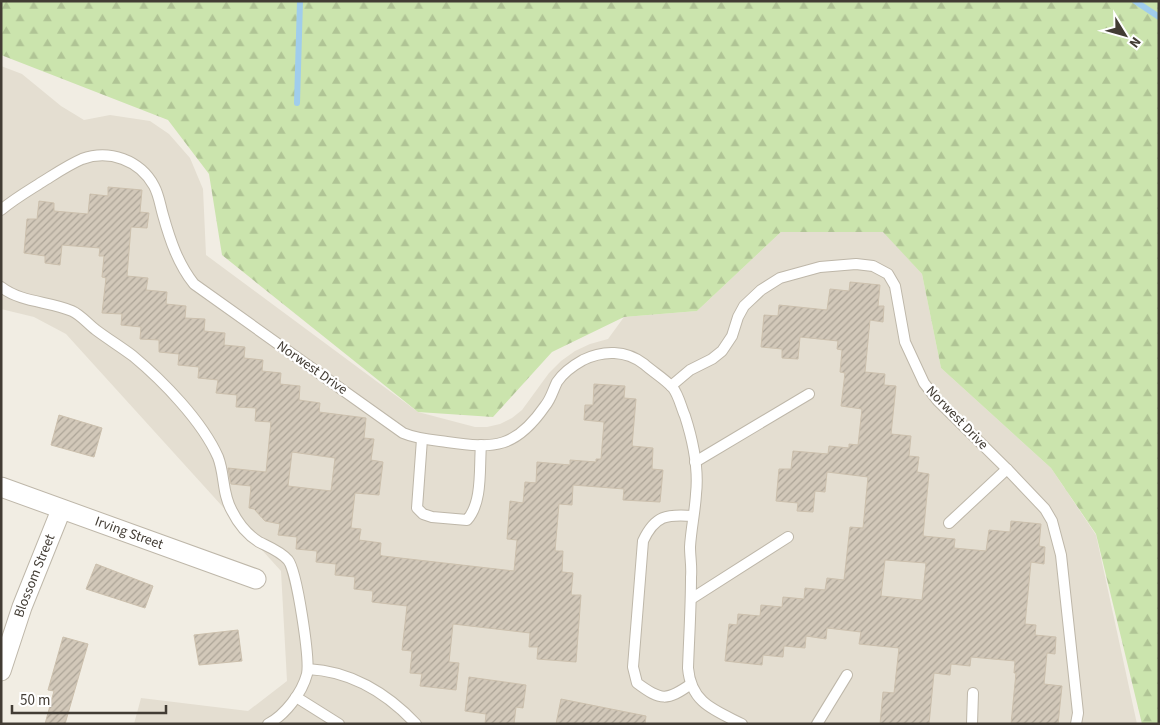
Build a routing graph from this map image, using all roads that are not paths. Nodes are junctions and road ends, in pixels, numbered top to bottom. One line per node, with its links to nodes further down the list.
1 (1, 210): 5 (lane, Norwest Drive)
2 (1, 287): 16 (lane)
3 (671, 386): 6 (lane, Norwest Drive); 7 (lane, Norwest Drive); 8 (lane, Norwest Drive)
4 (809, 394): 7 (lane)
5 (422, 439): 6 (lane, Norwest Drive); 6 (lane)
6 (481, 446)
7 (695, 462): 11 (lane, Norwest Drive)
8 (1007, 469): 12 (lane); 28 (lane, Norwest Drive)
9 (1, 487): 10 (street, Irving Street)
10 (61, 510): 14 (street, Irving Street); 17 (street, Blossom Street)
11 (693, 516): 15 (lane, Norwest Drive); 19 (lane)
12 (949, 523)
13 (788, 537): 15 (lane)
14 (256, 579)
15 (691, 599): 19 (lane, Norwest Drive)
16 (308, 669): 21 (lane); 24 (lane)
17 (1, 671)
18 (847, 675): 26 (lane)
19 (691, 684): 25 (lane)
20 (973, 694): 27 (lane)
21 (296, 697): 22 (lane); 23 (lane)
22 (268, 724)
23 (339, 724)
24 (416, 724)
25 (742, 724)
26 (817, 724)
27 (972, 724)
28 (1076, 724)

